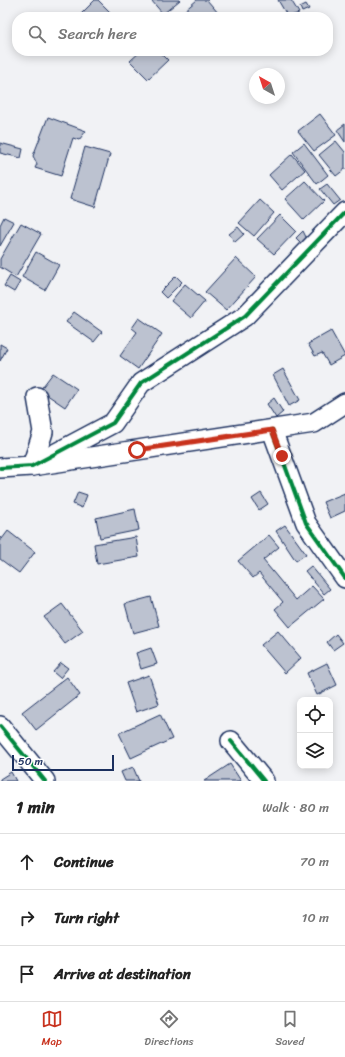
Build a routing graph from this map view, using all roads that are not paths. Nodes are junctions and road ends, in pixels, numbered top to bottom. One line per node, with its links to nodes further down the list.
1 (345, 212): 5 (street)
2 (37, 397): 5 (street)
3 (345, 403): 4 (street)
4 (272, 430): 5 (street); 7 (street)
5 (32, 466): 6 (street)
6 (0, 468)
7 (345, 578)
8 (0, 726): 10 (street)
9 (231, 741): 11 (street)
10 (45, 781)
11 (264, 781)

